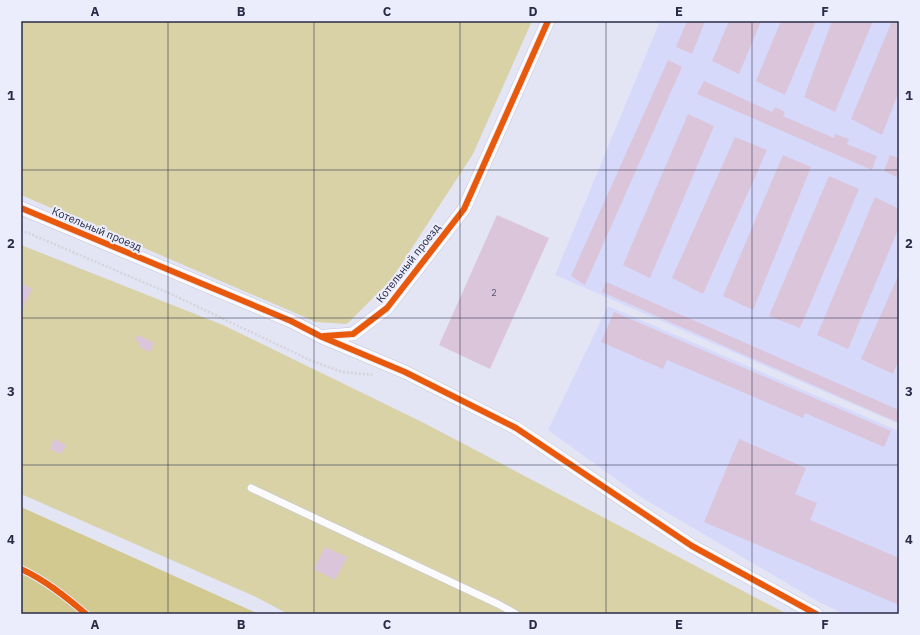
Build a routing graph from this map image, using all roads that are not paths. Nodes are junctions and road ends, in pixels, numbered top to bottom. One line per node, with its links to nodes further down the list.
1 (548, 21): 3 (street, Котельный проезд)
2 (21, 208): 3 (street, Котельный проезд)
3 (322, 336): 6 (street)
4 (251, 488): 5 (lane)
5 (516, 614)
6 (816, 614)

